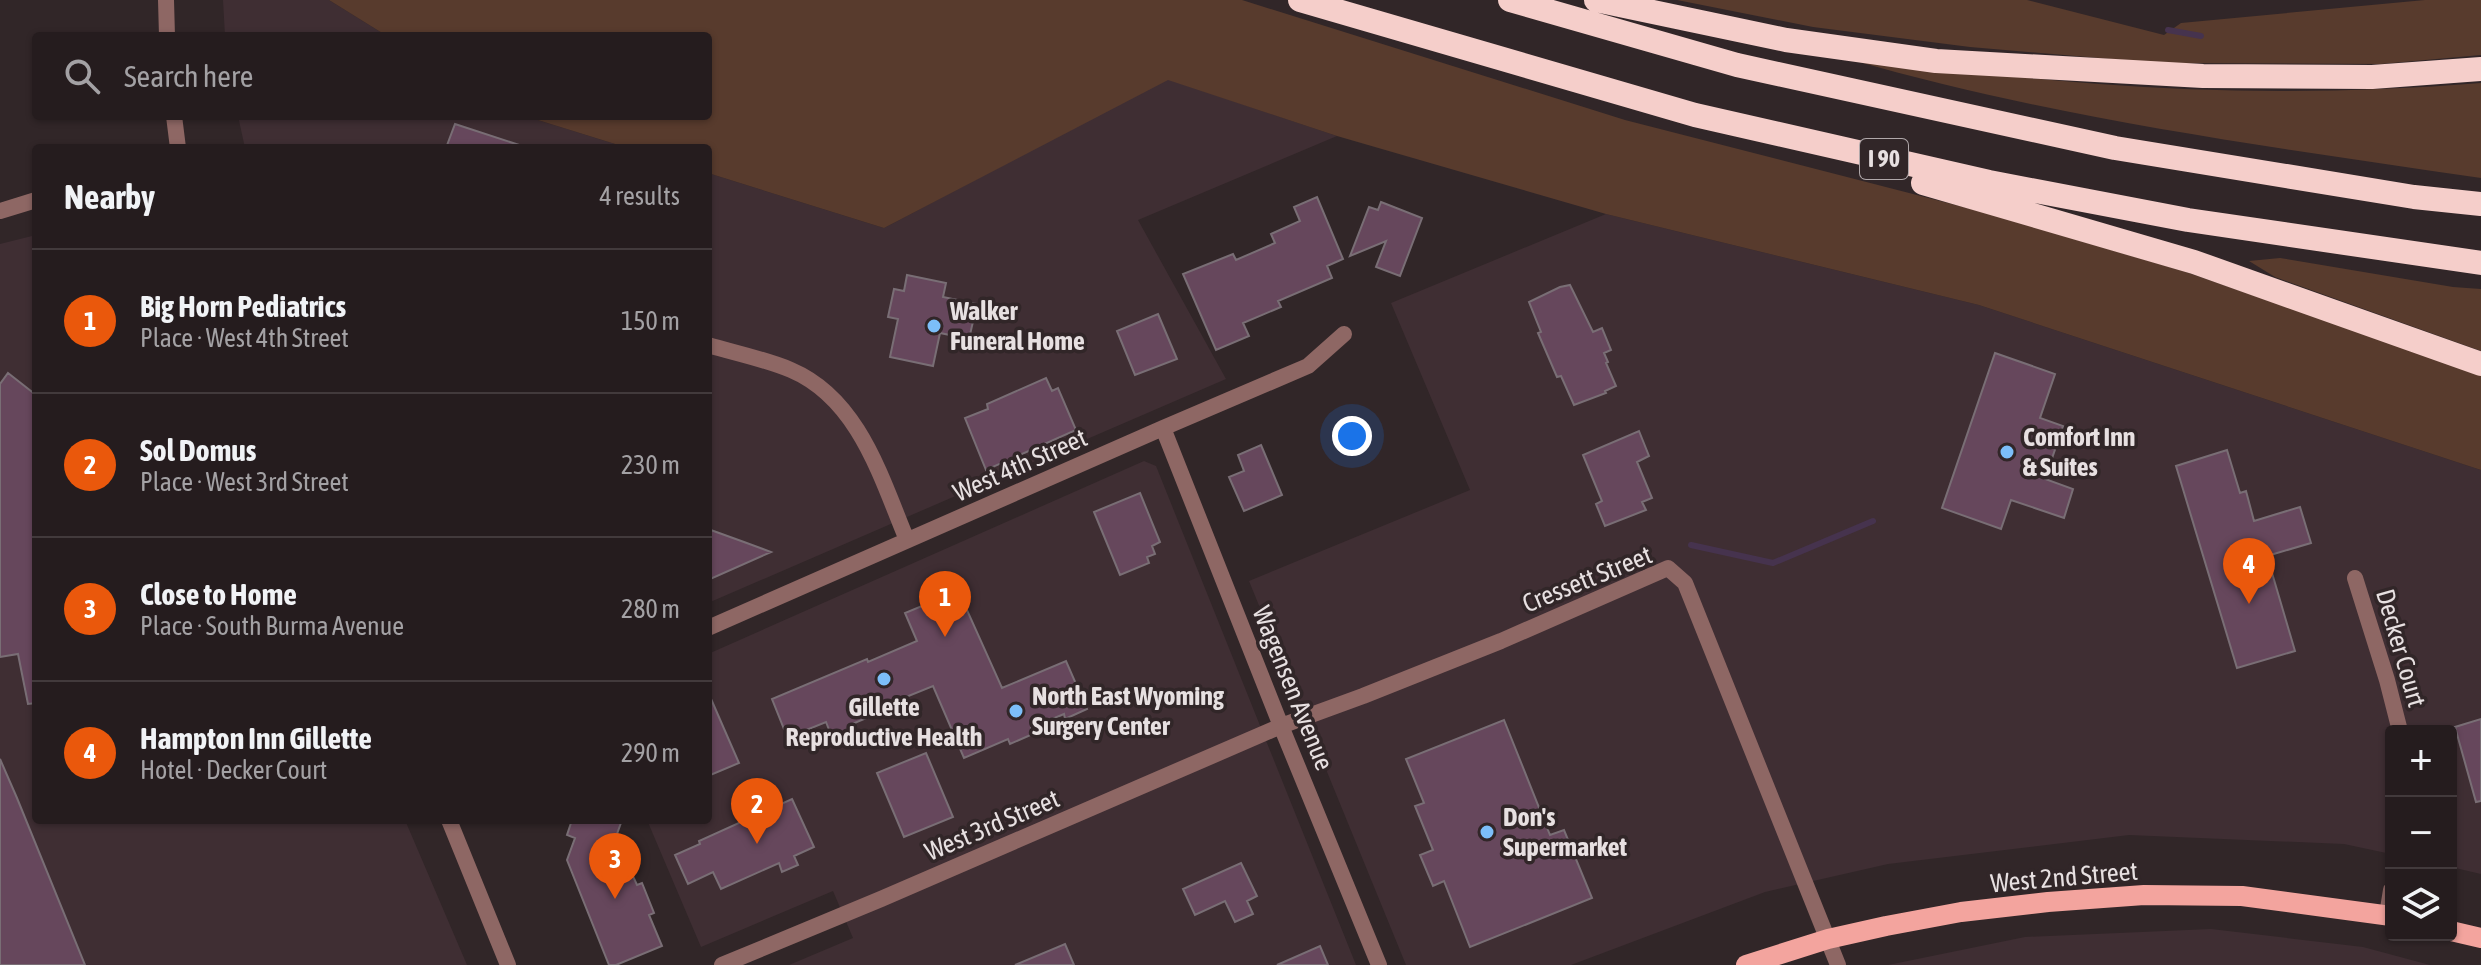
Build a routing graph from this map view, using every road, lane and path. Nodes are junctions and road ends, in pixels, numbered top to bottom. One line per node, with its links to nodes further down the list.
1 (166, 0): 5 (street)
2 (1300, 0): 7 (highway, I 90)
3 (1510, 0): 11 (highway, I 90)
4 (1596, 0): 6 (highway)
5 (167, 32)
6 (2481, 69)
7 (1695, 115): 13 (highway, I 90); 16 (highway, I 90)
8 (174, 120): 9 (street)
9 (178, 144)
10 (32, 201): 12 (street)
11 (2481, 204)
12 (0, 211)
13 (2481, 263)
14 (1344, 334): 17 (street, West 4th Street)
15 (712, 346): 18 (street)
16 (2481, 364)
17 (1163, 428): 18 (street, West 4th Street); 22 (street, Wagensen Avenue)
18 (907, 540): 20 (street, West 4th Street)
19 (2355, 578): 21 (street, Decker Court)
20 (712, 626)
21 (2398, 725)
22 (1281, 726): 27 (street, Cressett Street); 29 (street, West 3rd Street); 30 (street, Wagensen Avenue)
23 (451, 824): 28 (street)
24 (2385, 914): 27 (main road, West 2nd Street)
25 (2457, 932): 26 (main road)
26 (2481, 938)
27 (1828, 939): 31 (main road, West 2nd Street); 32 (street)
28 (508, 965)
29 (722, 965)
30 (1379, 965)
31 (1746, 965)
32 (1838, 965)

